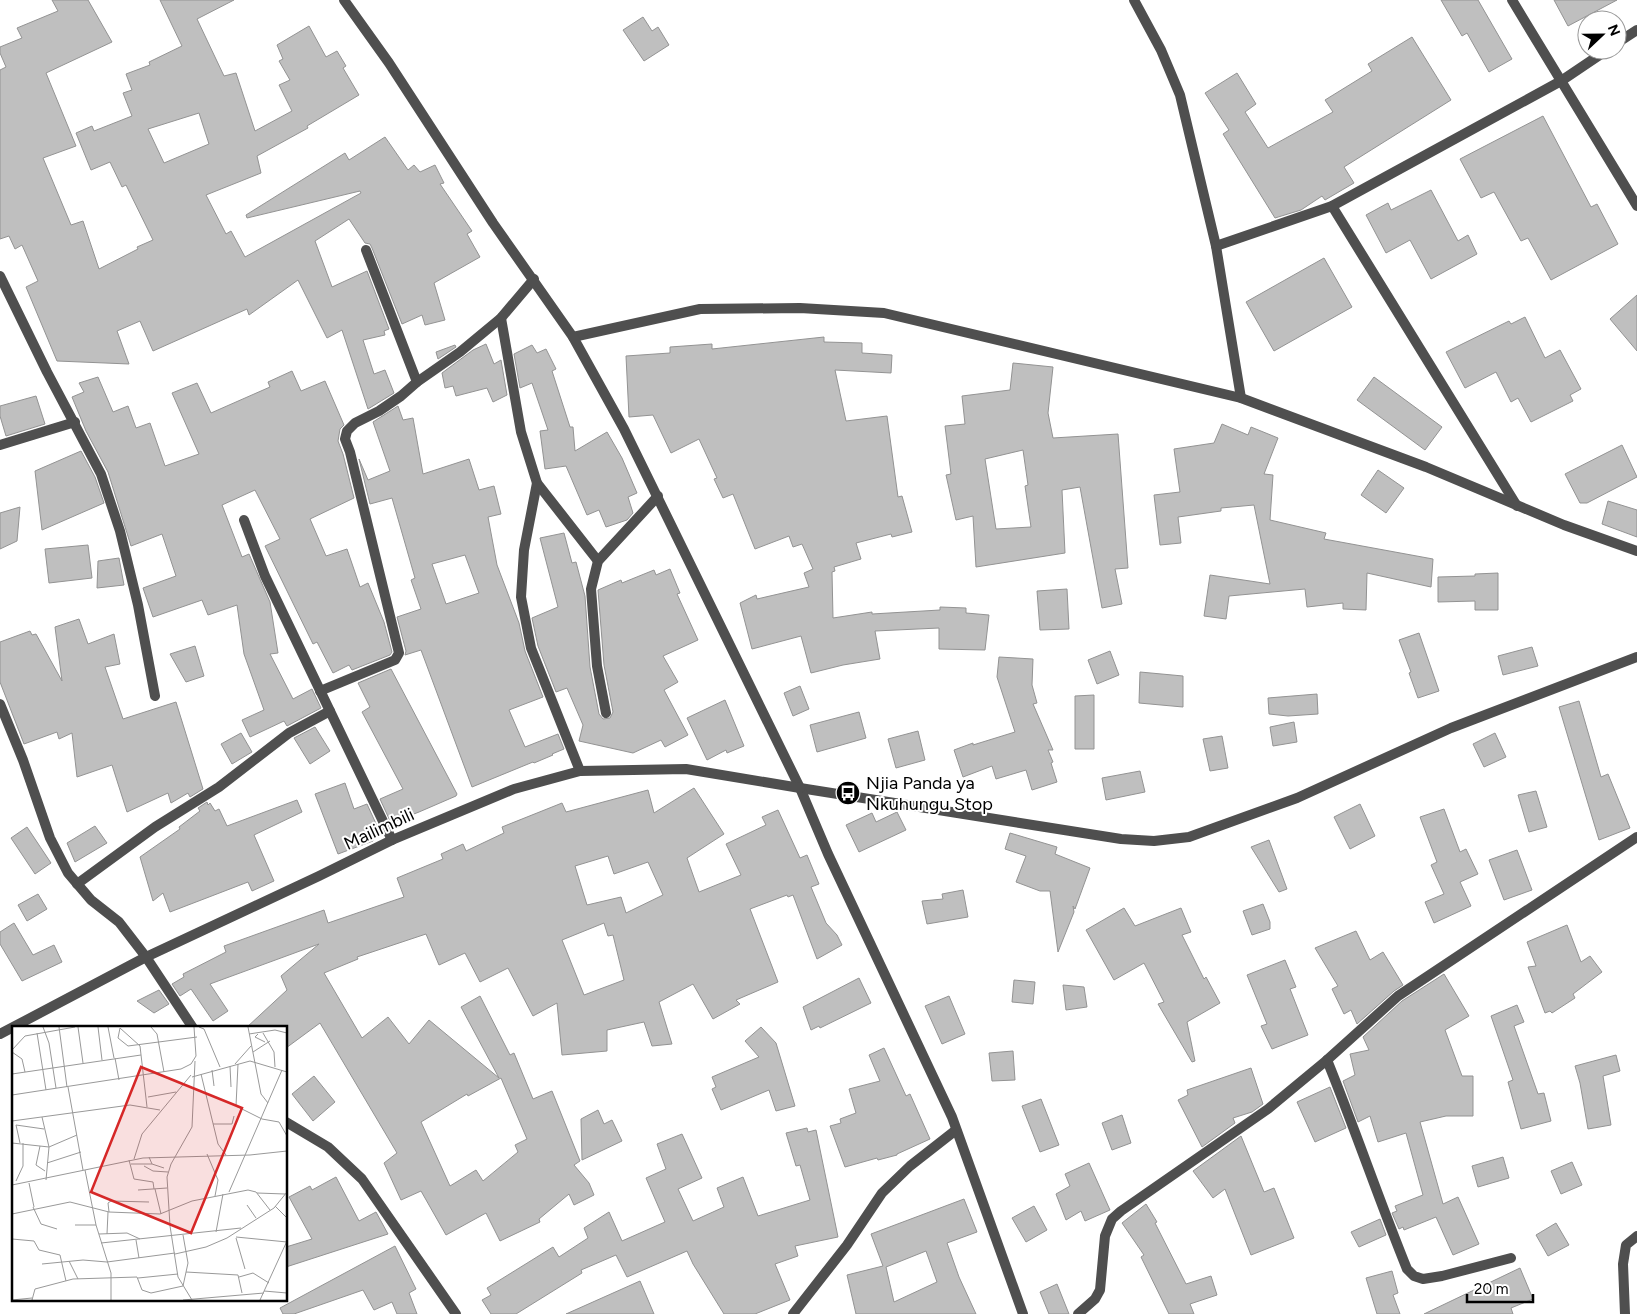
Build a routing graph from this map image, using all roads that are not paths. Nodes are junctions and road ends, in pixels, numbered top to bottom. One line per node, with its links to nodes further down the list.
1 (344, 0): 11 (street)
2 (1134, 0): 8 (street)
3 (1512, 0): 5 (street)
4 (1592, 60): 5 (street)
5 (1561, 81): 6 (street); 7 (street)
6 (1332, 206): 8 (street); 20 (street)
7 (1637, 206)
8 (1216, 246): 15 (street)
9 (366, 250): 14 (street)
10 (0, 276): 16 (street)
11 (534, 279): 12 (street); 13 (street)
12 (501, 318): 14 (street); 18 (street)
13 (573, 337): 15 (street); 19 (street)
14 (417, 382): 25 (street)
15 (1241, 398): 20 (street)
16 (75, 422): 17 (street); 26 (street)
17 (0, 445)
18 (537, 483): 23 (street); 30 (street)
19 (658, 496): 23 (street); 31 (street)
20 (1517, 506): 22 (street)
21 (244, 520): 25 (street)
22 (1637, 550)
23 (598, 561): 29 (street)
24 (1637, 657): 31 (street, Mailimbili)
25 (320, 691): 28 (street)
26 (155, 696)
27 (0, 704): 34 (street)
28 (330, 711): 33 (street); 34 (street)
29 (606, 713)
30 (580, 771): 31 (street, Mailimbili); 33 (street, Mailimbili)
31 (800, 788): 42 (street)
32 (1637, 837): 40 (street)
33 (392, 840): 35 (street, Mailimbili)
34 (77, 884): 35 (street)
35 (146, 957): 36 (street, Mailimbili); 37 (street)
36 (15, 1026)
37 (192, 1026)
38 (12, 1028): 39 (street, Mailimbili)
39 (0, 1034)
40 (1327, 1060): 44 (street); 48 (street)
41 (288, 1123): 45 (street)
42 (956, 1130): 46 (street); 47 (street)
43 (1637, 1236): 49 (street)
44 (1511, 1258)
45 (456, 1314)
46 (793, 1314)
47 (1024, 1314)
48 (1078, 1314)
49 (1625, 1314)

